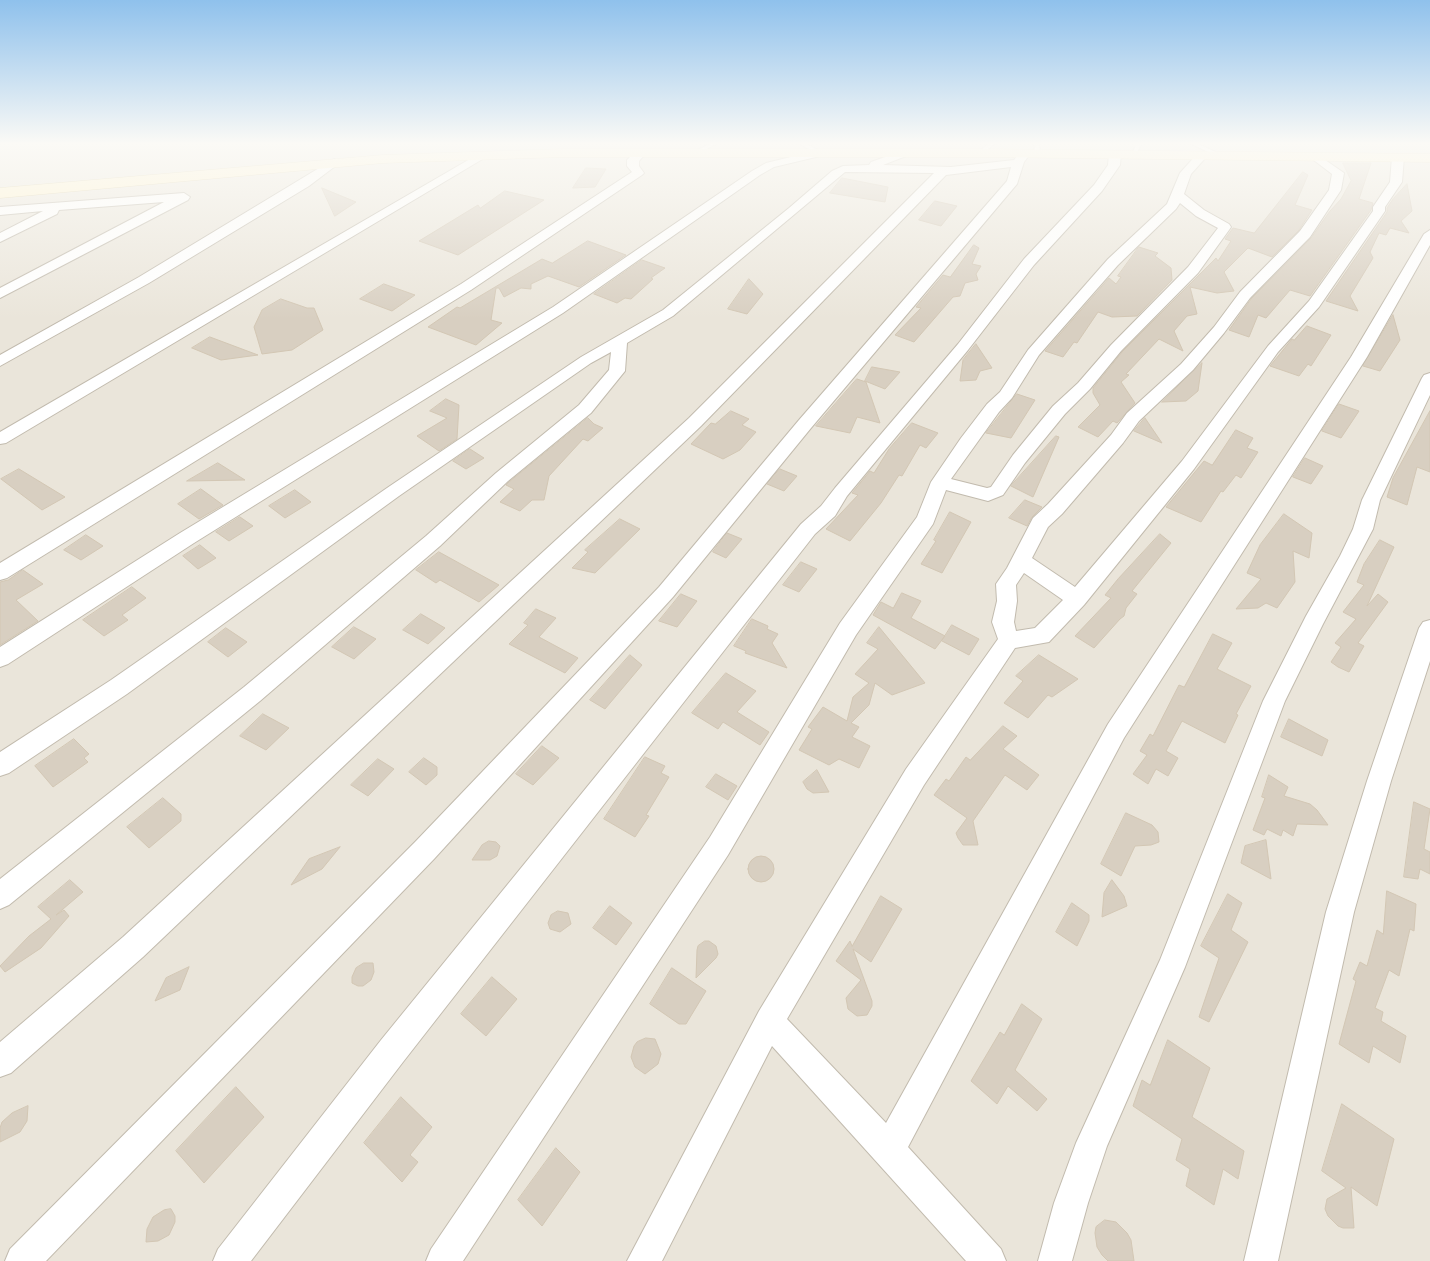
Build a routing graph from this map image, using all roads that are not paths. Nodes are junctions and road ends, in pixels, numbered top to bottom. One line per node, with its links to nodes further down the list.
1 (132, 201): 15 (street)
2 (176, 201): 19 (street)
3 (275, 201): 21 (street)
4 (404, 201): 23 (street)
5 (596, 201): 26 (street)
6 (716, 201): 30 (street)
7 (805, 201): 20 (street)
8 (913, 201): 34 (street)
9 (997, 201): 36 (street)
10 (1086, 201): 37 (street)
11 (1175, 201): 24 (street)
12 (1185, 201): 24 (street)
13 (1328, 201): 25 (street)
14 (1384, 201): 27 (street)
15 (62, 206): 16 (street); 18 (street)
16 (0, 211)
17 (1430, 234): 35 (street)
18 (0, 238)
19 (0, 294)
20 (620, 341): 31 (street); 32 (street)
21 (0, 361)
22 (1430, 378): 41 (street)
23 (0, 439)
24 (940, 482): 38 (street)
25 (1020, 560): 27 (street); 29 (street)
26 (0, 573)
27 (1077, 599): 29 (street)
28 (1430, 628): 42 (street)
29 (1009, 640): 33 (street)
30 (0, 658)
31 (0, 765)
32 (0, 896)
33 (769, 1021): 35 (street); 39 (street)
34 (0, 1062)
35 (889, 1150): 40 (street)
36 (22, 1261)
37 (230, 1261)
38 (443, 1261)
39 (644, 1261)
40 (989, 1261)
41 (1055, 1261)
42 (1261, 1261)

